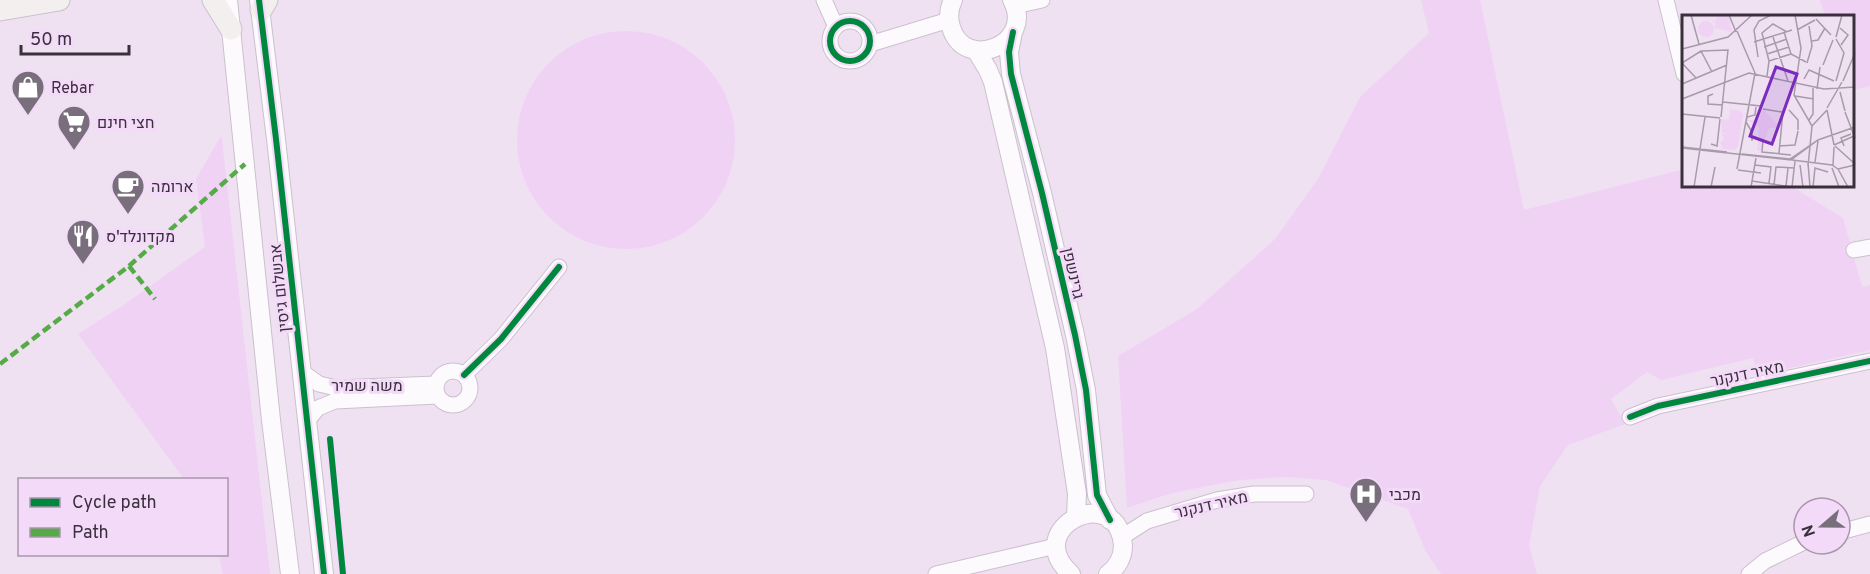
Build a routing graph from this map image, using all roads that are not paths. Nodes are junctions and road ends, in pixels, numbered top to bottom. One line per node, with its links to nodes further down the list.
1 (59, 0): 10 (main road)
2 (213, 0): 13 (main road)
3 (228, 0): 13 (street, אבשלום גיסין)
4 (824, 0): 12 (street)
5 (953, 0): 11 (street)
6 (1042, 0): 9 (street)
7 (1666, 0): 17 (street)
8 (262, 3): 22 (street, אבשלום גיסין)
9 (1013, 3): 14 (street, גרינשפן)
10 (0, 10)
11 (949, 20): 15 (street); 16 (street)
12 (836, 27): 15 (street); 15 (street)
13 (231, 29): 36 (street, אבשלום גיסין)
14 (1013, 32): 16 (street); 29 (street, גרינשפן)
15 (870, 44)
16 (976, 50): 28 (street)
17 (1682, 66)
18 (1870, 247): 19 (street)
19 (1854, 250)
20 (559, 267): 23 (street)
21 (1870, 361): 25 (street, מאיר דנקנר)
22 (302, 372): 24 (street, משה שמיר); 26 (street, אבשלום גיסין)
23 (464, 375): 24 (street); 24 (street)
24 (436, 390): 26 (street, משה שמיר)
25 (1630, 417)
26 (307, 422): 37 (street, אבשלום גיסין)
27 (1306, 494): 32 (street, מאיר דנקנר)
28 (1076, 516): 29 (street); 33 (street)
29 (1110, 520): 32 (street, גרינשפן)
30 (1870, 524): 31 (street)
31 (1852, 529)
32 (1122, 537): 35 (street)
33 (1056, 546): 38 (street); 39 (street)
34 (1792, 548): 40 (street)
35 (1111, 573)
36 (290, 574)
37 (324, 574)
38 (936, 574)
39 (1071, 574)
40 (1749, 574)

